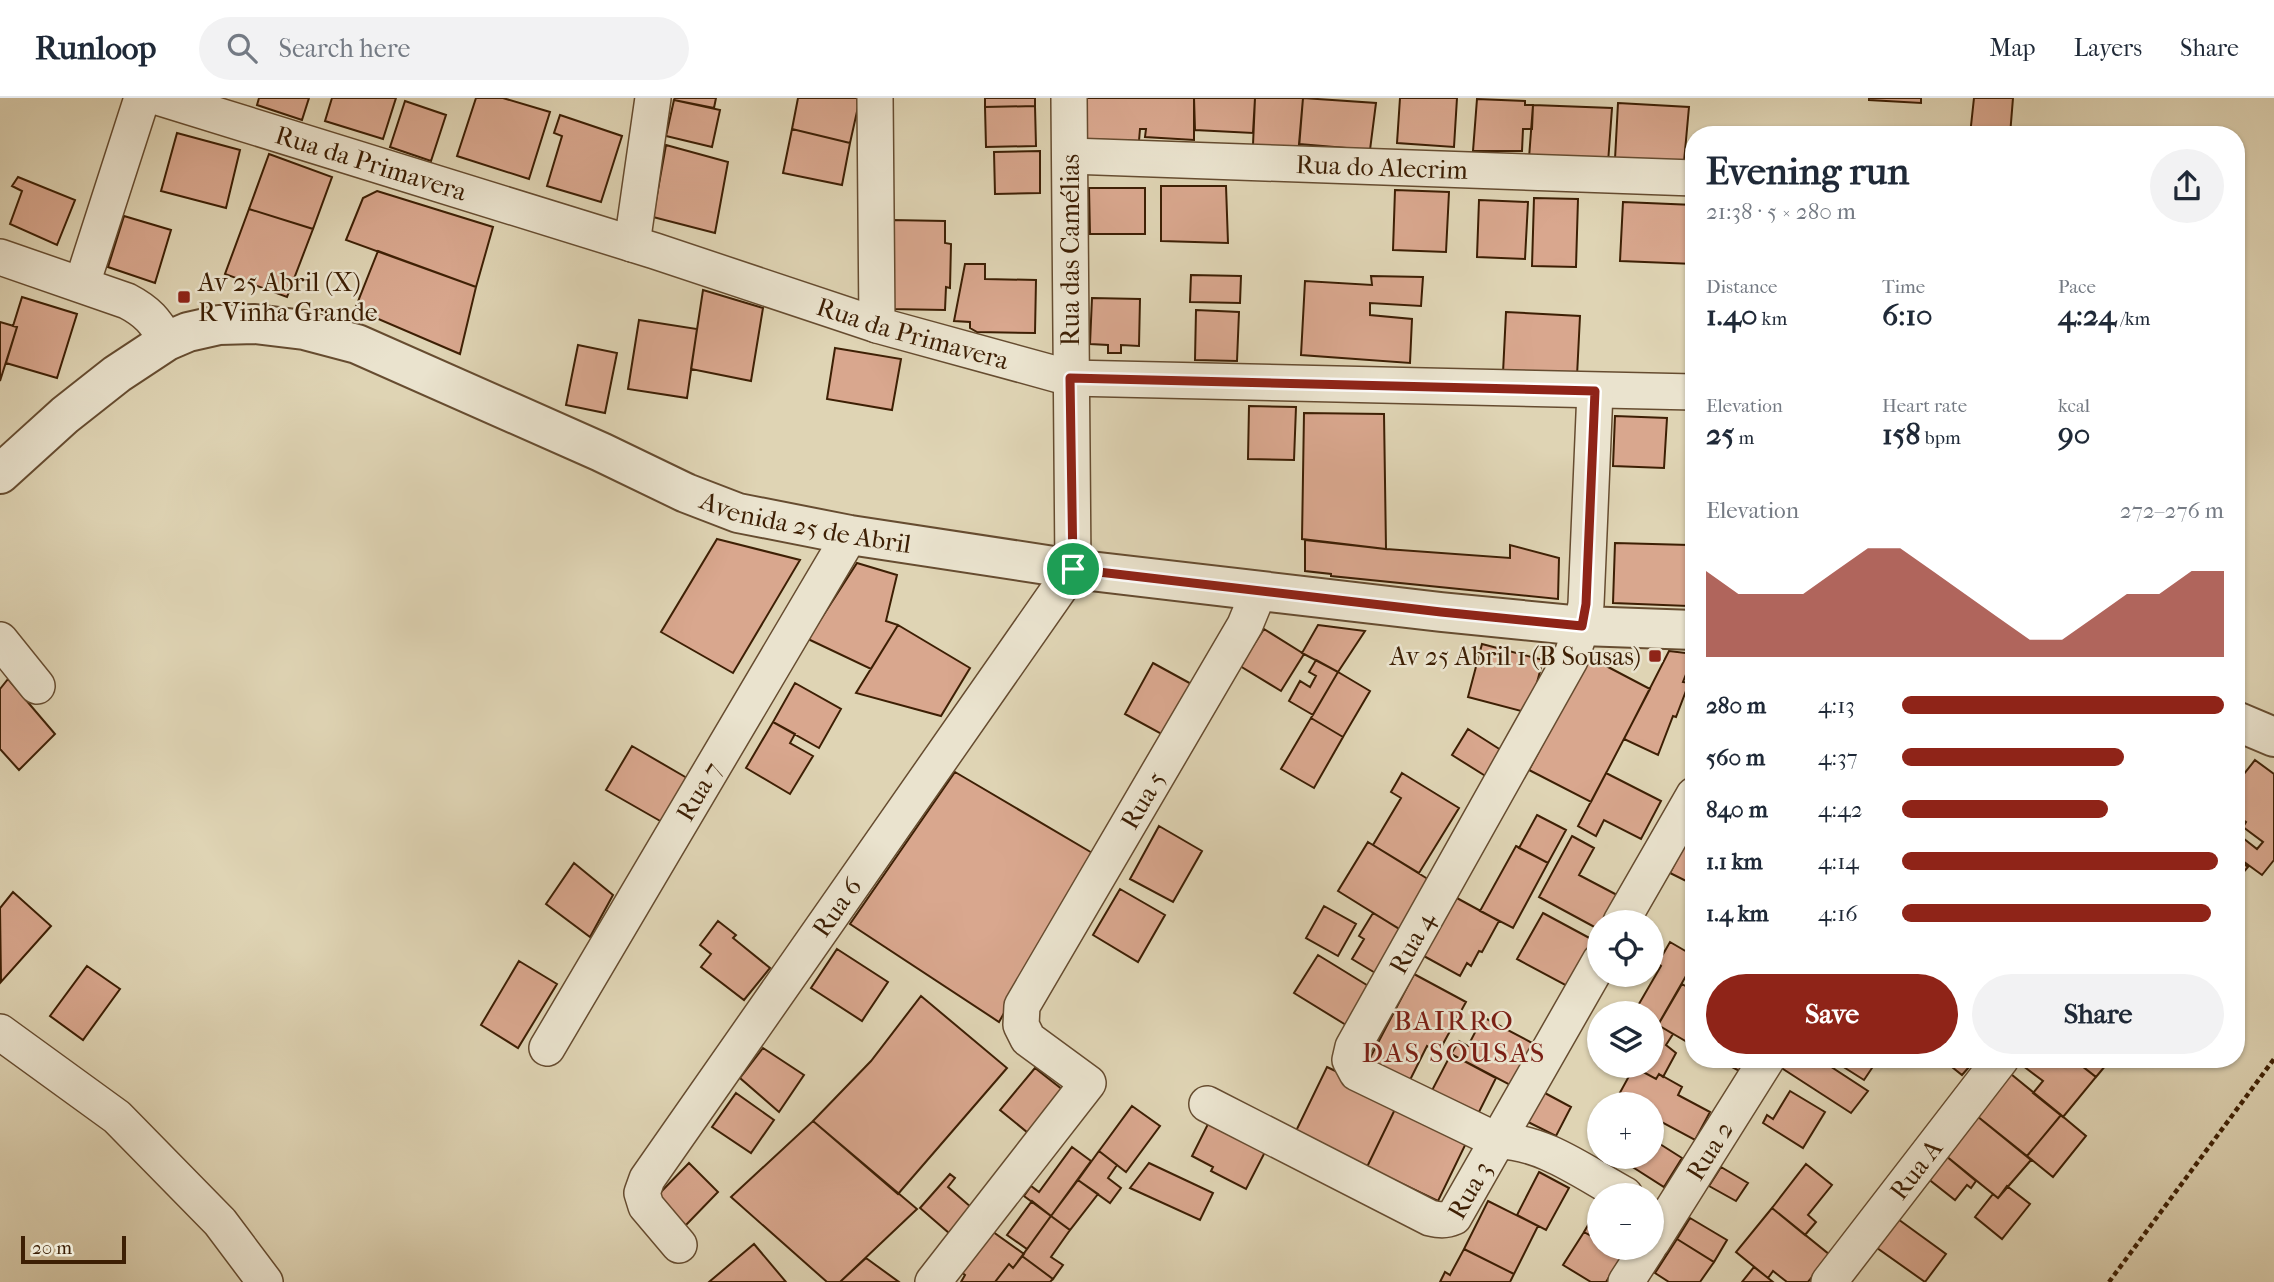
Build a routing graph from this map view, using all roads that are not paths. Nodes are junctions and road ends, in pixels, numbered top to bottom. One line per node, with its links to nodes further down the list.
1 (142, 98): 10 (street)
2 (161, 98): 8 (street, Rua da Primavera)
3 (653, 98): 8 (street)
4 (875, 98): 11 (street)
5 (1069, 98): 6 (street, Rua das Camélias)
6 (1070, 156): 7 (street, Rua do Alecrim); 13 (street, Rua das Camélias)
7 (1685, 178)
8 (632, 244): 11 (street, Rua da Primavera)
9 (0, 257): 10 (street)
10 (82, 284): 12 (street)
11 (877, 325): 13 (street, Rua da Primavera)
12 (167, 341): 16 (street, Avenida 25 de Abril); 17 (street, Avenida 25 de Abril)
13 (1070, 378): 14 (street, Rua da Primavera); 18 (street, Rua das Camélias)
14 (1595, 391): 15 (street, Rua da Primavera); 20 (street)
15 (1685, 392)
16 (0, 474)
17 (850, 535): 18 (street, Avenida 25 de Abril); 28 (street, Rua 7)
18 (1073, 569): 19 (street, Avenida 25 de Abril); 35 (street, Rua 6)
19 (1259, 591): 20 (street, Avenida 25 de Abril); 38 (street, Rua 5)
20 (1582, 626): 21 (street, Avenida 25 de Abril); 32 (street, Rua 4)
21 (1685, 630)
22 (0, 640): 23 (street)
23 (37, 686)
24 (1685, 811): 25 (street)
25 (1628, 910)
26 (1587, 984): 32 (street, Rua 3)
27 (0, 1032): 37 (street)
28 (547, 1048)
29 (1760, 1068): 34 (street, Rua 2)
30 (1994, 1068): 40 (street, Rua A)
31 (1207, 1104): 32 (street, Rua 3)
32 (1498, 1141): 33 (street, Rua 4)
33 (1603, 1183)
34 (1664, 1212)
35 (679, 1245)
36 (1640, 1260): 39 (street)
37 (265, 1282)
38 (933, 1282)
39 (1626, 1282)
40 (1829, 1282)

